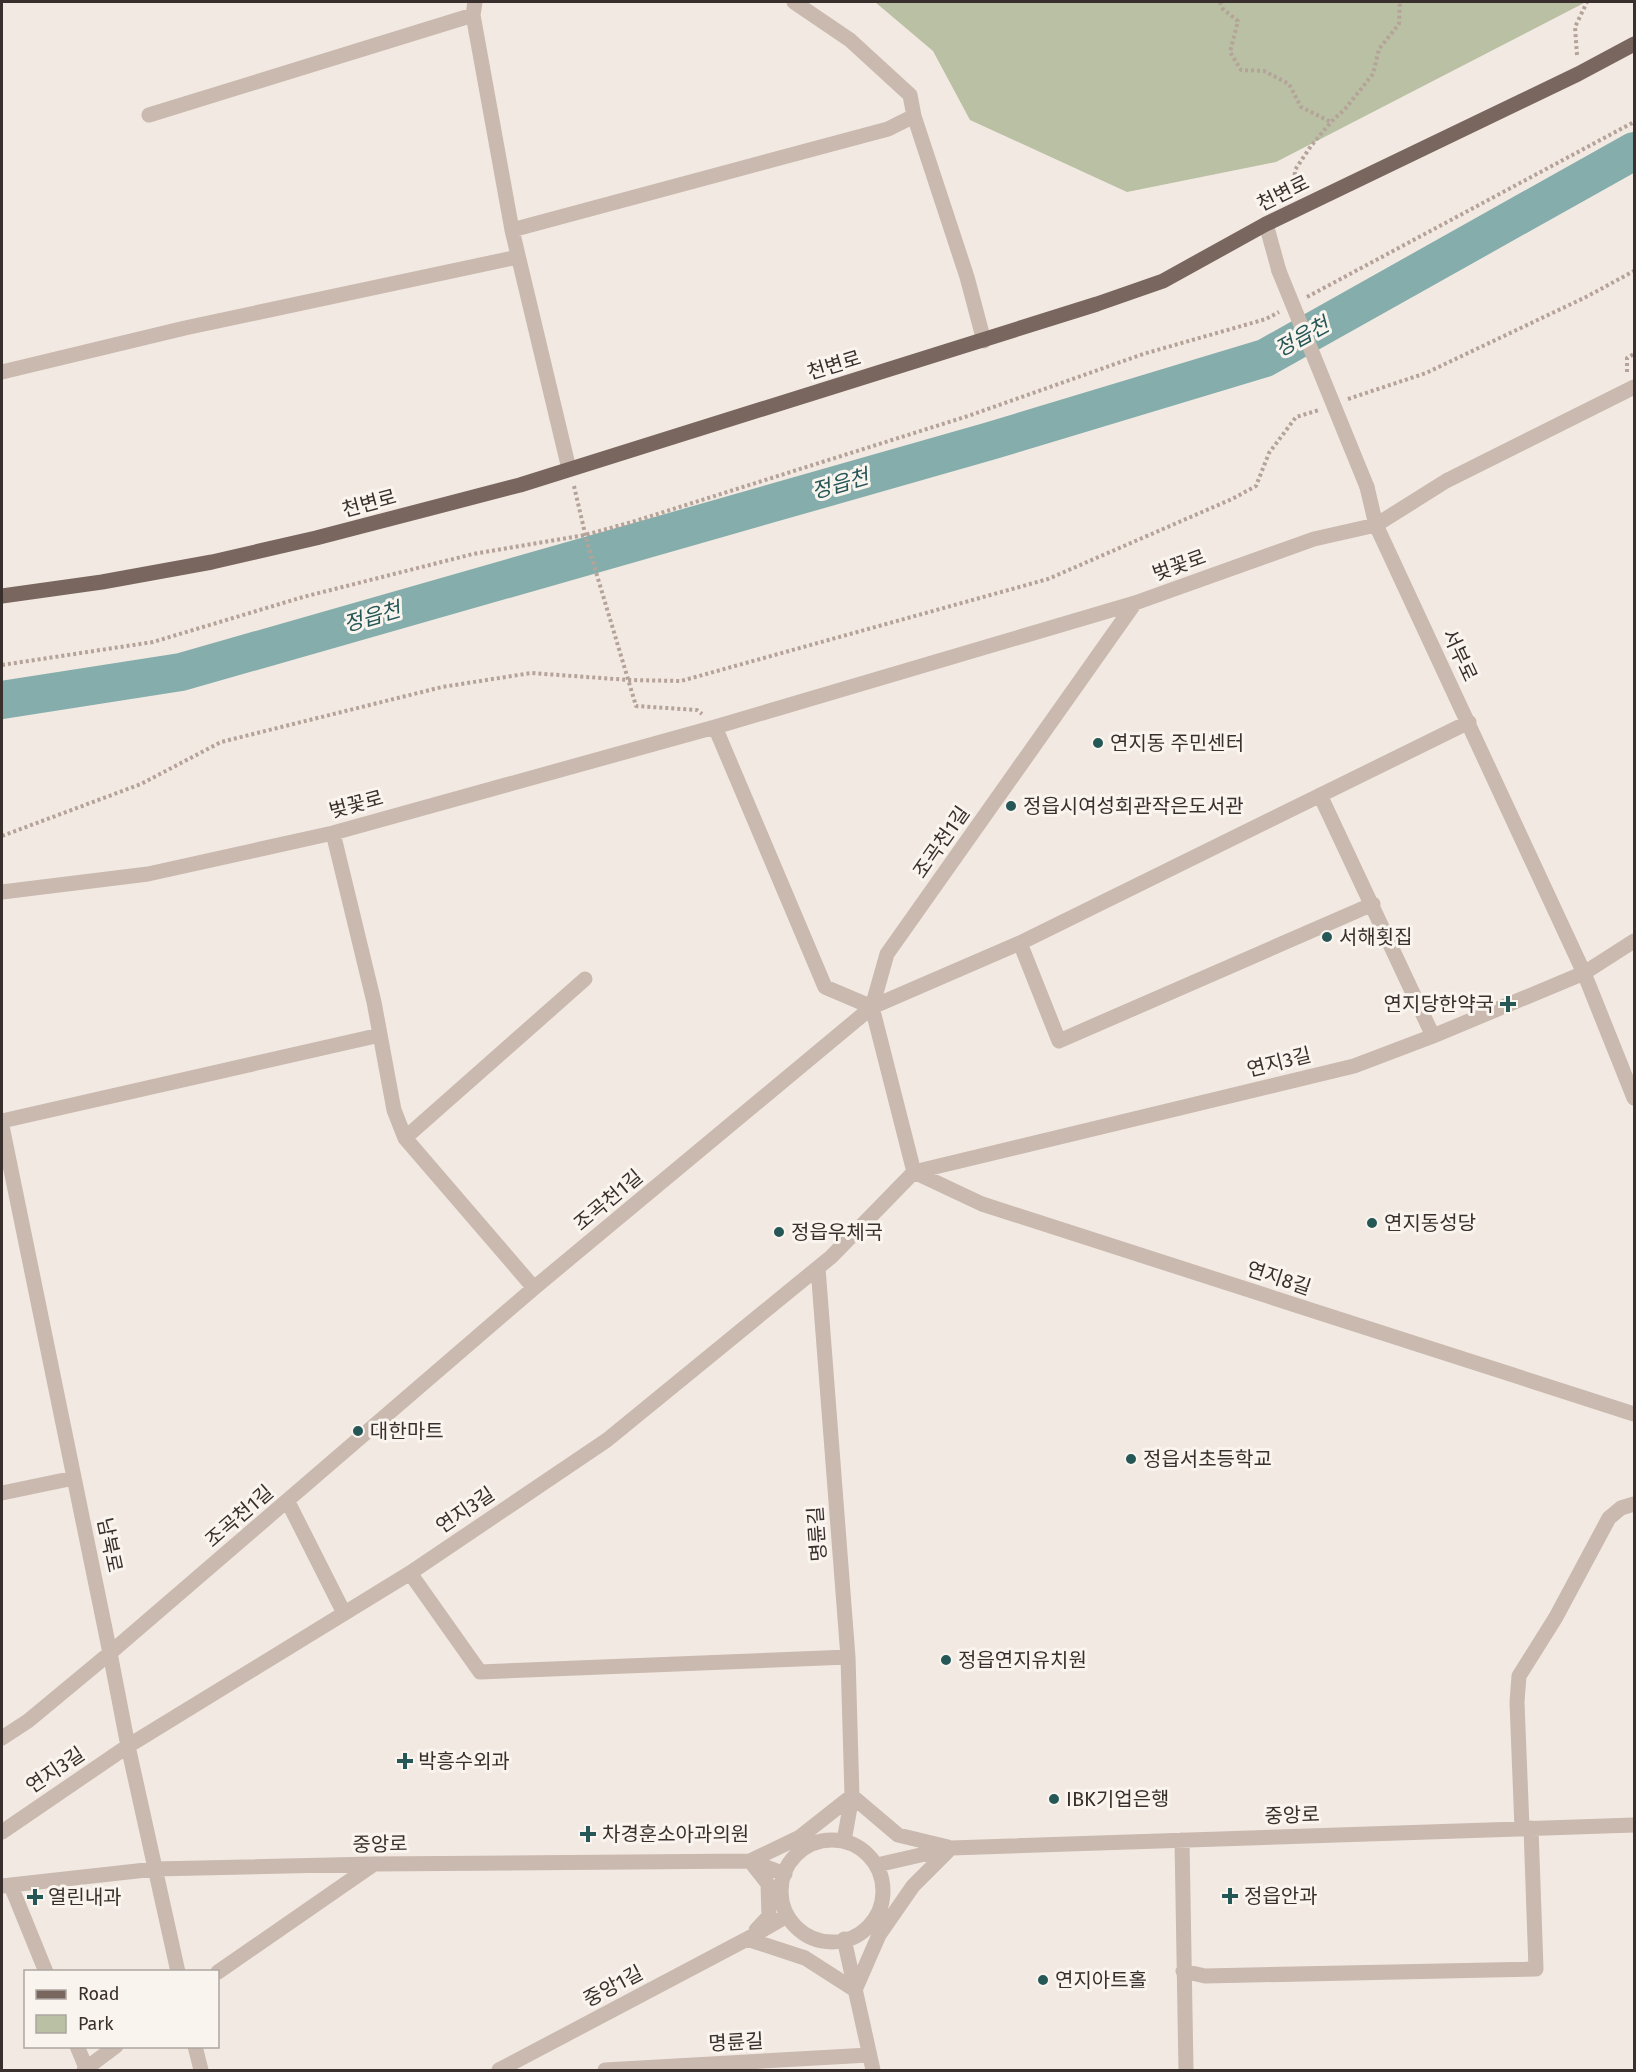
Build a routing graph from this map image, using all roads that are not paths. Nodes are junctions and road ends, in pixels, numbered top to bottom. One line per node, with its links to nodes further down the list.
1 (794, 2): 5 (street)
2 (474, 8): 4 (street); 7 (street)
3 (1635, 44): 6 (main road, 천변로)
4 (149, 115)
5 (914, 116): 7 (street); 9 (street)
6 (1266, 224): 9 (main road, 천변로); 13 (street, 서부로, bridge)
7 (512, 230): 8 (street)
8 (519, 257): 10 (street); 12 (street)
9 (984, 341): 12 (main road, 천변로)
10 (2, 372)
11 (1635, 387): 13 (street, 벚꽃로)
12 (569, 470): 14 (main road, 천변로)
13 (1376, 525): 15 (street, 벚꽃로); 16 (street, 서부로)
14 (2, 596)
15 (1135, 603): 17 (street, 벚꽃로); 26 (street, 조곡천1길)
16 (1468, 722): 18 (street); 24 (street, 서부로)
17 (715, 727): 19 (street, 벚꽃로); 26 (street)
18 (1320, 795): 21 (street); 23 (street)
19 (333, 833): 20 (street, 벚꽃로); 27 (street)
20 (2, 892)
21 (1373, 904): 23 (street); 28 (street)
22 (1635, 941): 24 (street, 연지3길)
23 (1020, 943): 26 (street)
24 (1584, 973): 28 (street, 연지3길); 29 (street, 서부로)
25 (585, 979): 32 (street)
26 (872, 1007): 33 (street); 35 (street, 조곡천1길)
27 (380, 1035): 30 (street); 32 (street)
28 (1433, 1036): 33 (street, 연지3길)
29 (1635, 1098)
30 (2, 1120)
31 (2, 1126): 37 (street, 남북로)
32 (405, 1138): 35 (street)
33 (914, 1172): 34 (street, 연지3길); 36 (street, 연지8길)
34 (818, 1268): 41 (street, 연지3길); 44 (street, 명륜길)
35 (534, 1288): 39 (street, 조곡천1길)
36 (1635, 1414)
37 (74, 1478): 38 (street); 43 (street, 남북로)
38 (2, 1493)
39 (288, 1502): 42 (street); 43 (street, 조곡천1길)
40 (1635, 1504): 49 (street)
41 (410, 1573): 42 (street, 연지3길); 44 (street)
42 (344, 1613): 46 (street, 연지3길)
43 (111, 1653): 45 (street, 조곡천1길); 46 (street, 남북로)
44 (848, 1657): 47 (street, 명륜길)
45 (2, 1738)
46 (128, 1746): 50 (street, 연지3길); 57 (street, 남북로)
47 (852, 1796): 52 (street, 명륜길); 53 (street); 54 (street)
48 (1635, 1825): 49 (street, 중앙로)
49 (1527, 1828): 51 (street, 중앙로); 66 (street)
50 (2, 1832)
51 (1182, 1840): 53 (street, 중앙로); 66 (street)
52 (843, 1841): 56 (street); 58 (street)
53 (951, 1848): 56 (street); 67 (street)
54 (750, 1861): 55 (street, 중앙로); 58 (street); 61 (street)
55 (374, 1864): 57 (street, 중앙로); 65 (street)
56 (877, 1865): 62 (street)
57 (154, 1869): 59 (street, 중앙로); 64 (street, 남북로)
58 (785, 1874): 60 (street)
59 (6, 1886): 63 (street, 중앙로)
60 (786, 1916): 61 (street, 중앙1길); 62 (street)
61 (747, 1939): 67 (street); 74 (street, 중앙1길)
62 (844, 1939): 67 (street)
63 (46, 1970)
64 (178, 1970)
65 (219, 1971)
66 (1183, 1971): 77 (street)
67 (855, 1990): 71 (street)
68 (78, 2048): 72 (street)
69 (114, 2048): 72 (street)
70 (196, 2048): 73 (street)
71 (869, 2055): 75 (street, 명륜길); 76 (street)
72 (86, 2070)
73 (201, 2070)
74 (499, 2070)
75 (605, 2070)
76 (873, 2070)
77 (1186, 2070)

